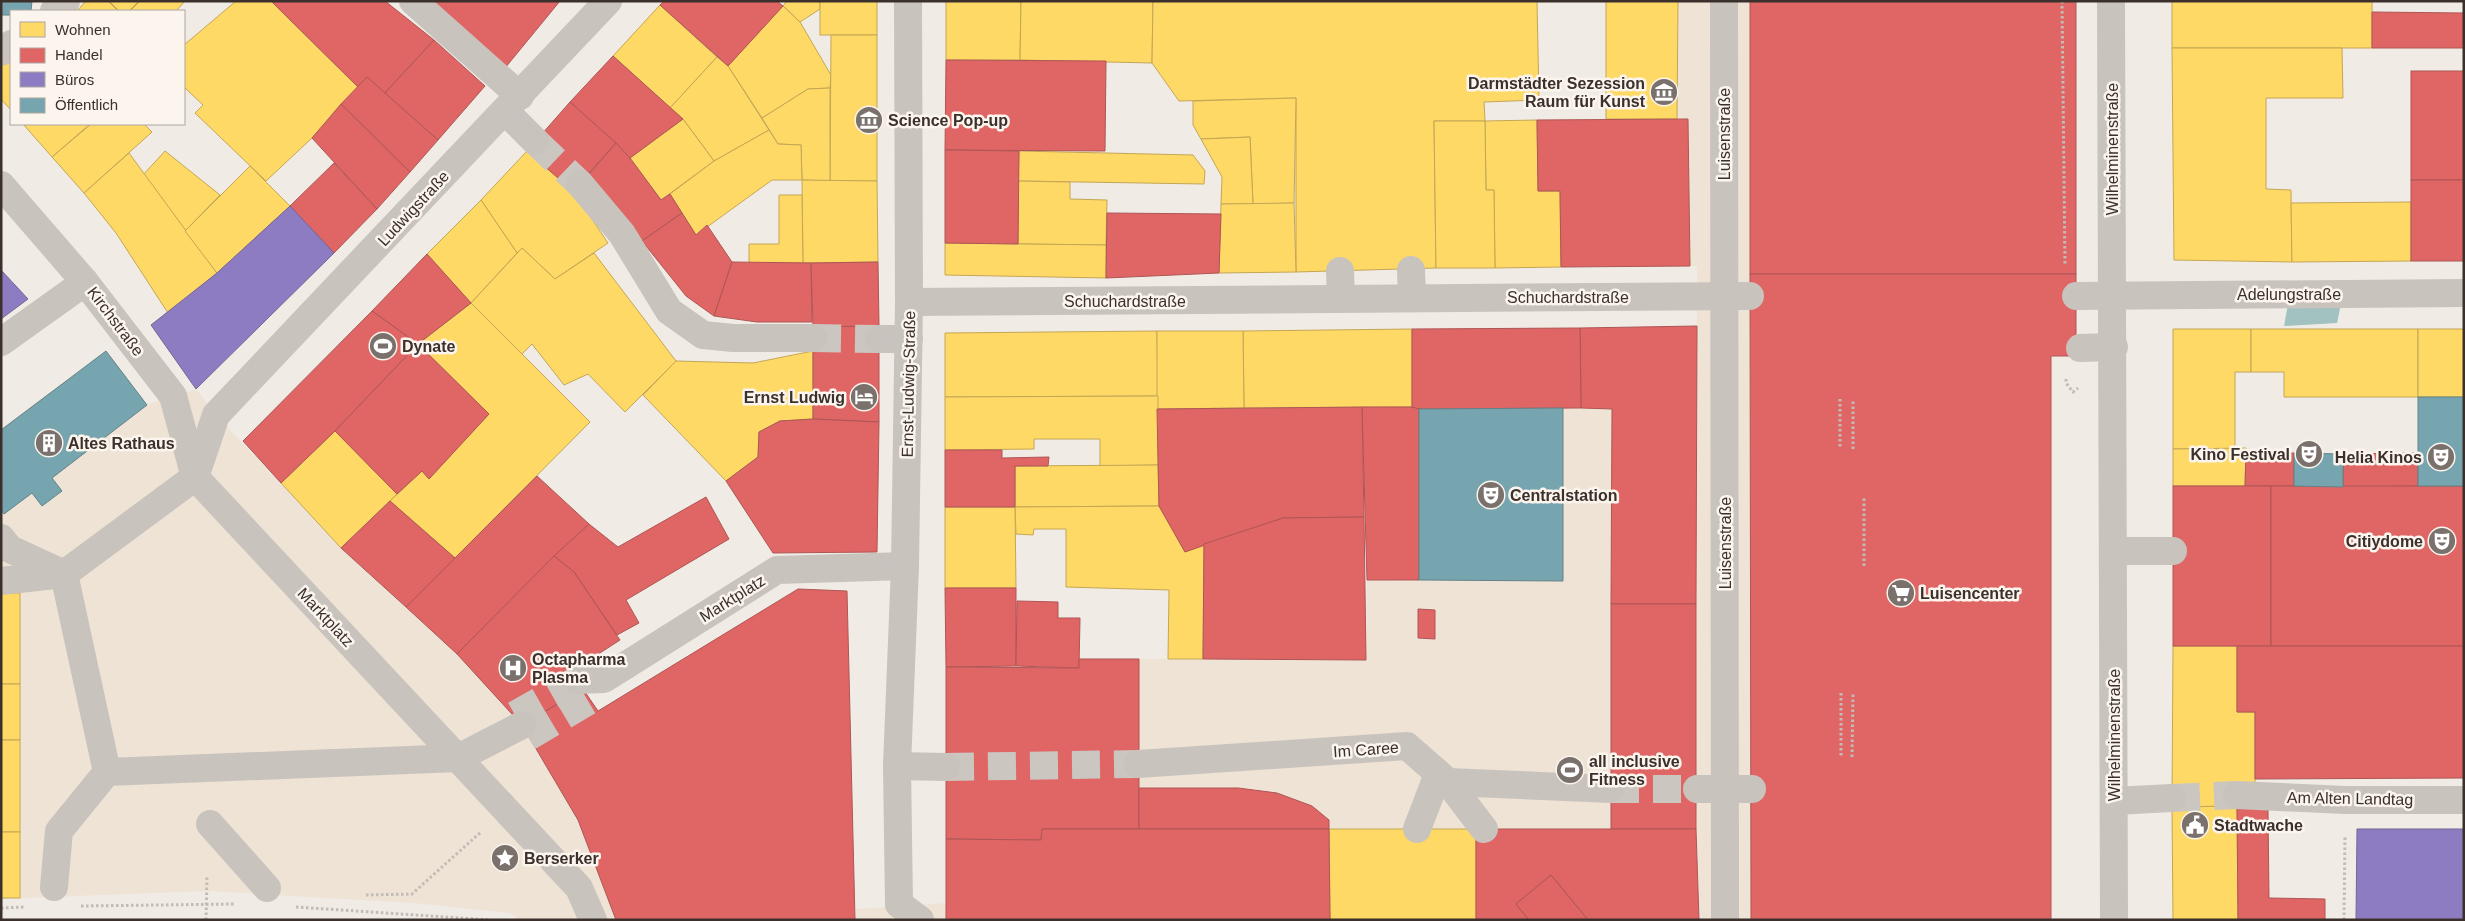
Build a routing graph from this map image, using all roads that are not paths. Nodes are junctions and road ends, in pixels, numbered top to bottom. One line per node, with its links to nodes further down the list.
1 (66, 1): 7 (street)
2 (413, 1): 8 (street)
3 (608, 1): 8 (street, Ludwigstraße)
4 (908, 1): 21 (street, Ernst-Ludwig-Straße)
5 (1724, 1): 16 (street, Luisenstraße)
6 (2111, 1): 18 (street, Wilhelminenstraße)
7 (55, 10)
8 (512, 104): 9 (street); 28 (street, Ludwigstraße)
9 (535, 141)
10 (580, 184): 22 (street)
11 (1, 185): 14 (street, Kirchstraße)
12 (1411, 270): 19 (street)
13 (1340, 271): 20 (street)
14 (85, 282): 25 (street); 28 (street, Kirchstraße)
15 (2464, 293): 18 (street, Adelungstraße)
16 (1737, 296): 19 (street, Schuchardstraße); 44 (street, Luisenstraße)
17 (2076, 296): 18 (street)
18 (2114, 296): 26 (street, Wilhelminenstraße)
19 (1412, 298): 20 (street, Schuchardstraße)
20 (1341, 299): 21 (street, Schuchardstraße)
21 (909, 302): 24 (street, Ernst-Ludwig-Straße)
22 (813, 338)
23 (879, 339): 24 (street)
24 (909, 339): 32 (street, Ernst-Ludwig-Straße)
25 (1, 342)
26 (2114, 347): 27 (street); 30 (street, Wilhelminenstraße)
27 (2080, 348)
28 (195, 477): 33 (street); 37 (street, Marktplatz)
29 (1, 538): 33 (street)
30 (2113, 551): 31 (street); 49 (street, Wilhelminenstraße)
31 (2173, 551)
32 (906, 566): 35 (street, Marktplatz); 39 (street, Ernst-Ludwig-Straße)
33 (64, 574): 34 (street); 41 (street)
34 (1, 582)
35 (591, 686)
36 (522, 725): 37 (street)
37 (458, 758): 41 (street); 56 (street, Marktplatz)
38 (1138, 764): 42 (street, Im Caree)
39 (897, 766): 40 (street); 55 (street, Ernst-Ludwig-Straße)
40 (946, 767)
41 (107, 772): 53 (street)
42 (1443, 778): 43 (street); 51 (street); 52 (street, Im Caree)
43 (1611, 789)
44 (1739, 789): 45 (street); 57 (street, Luisenstraße)
45 (1697, 790)
46 (2237, 795): 48 (street, Am Alten Landtag)
47 (2172, 798): 49 (street)
48 (2464, 800)
49 (2114, 801): 58 (street, Wilhelminenstraße)
50 (210, 824): 54 (street)
51 (1417, 829)
52 (1484, 829)
53 (54, 887)
54 (267, 888)
55 (902, 915)
56 (593, 920)
57 (1725, 920)
58 (2114, 920)

